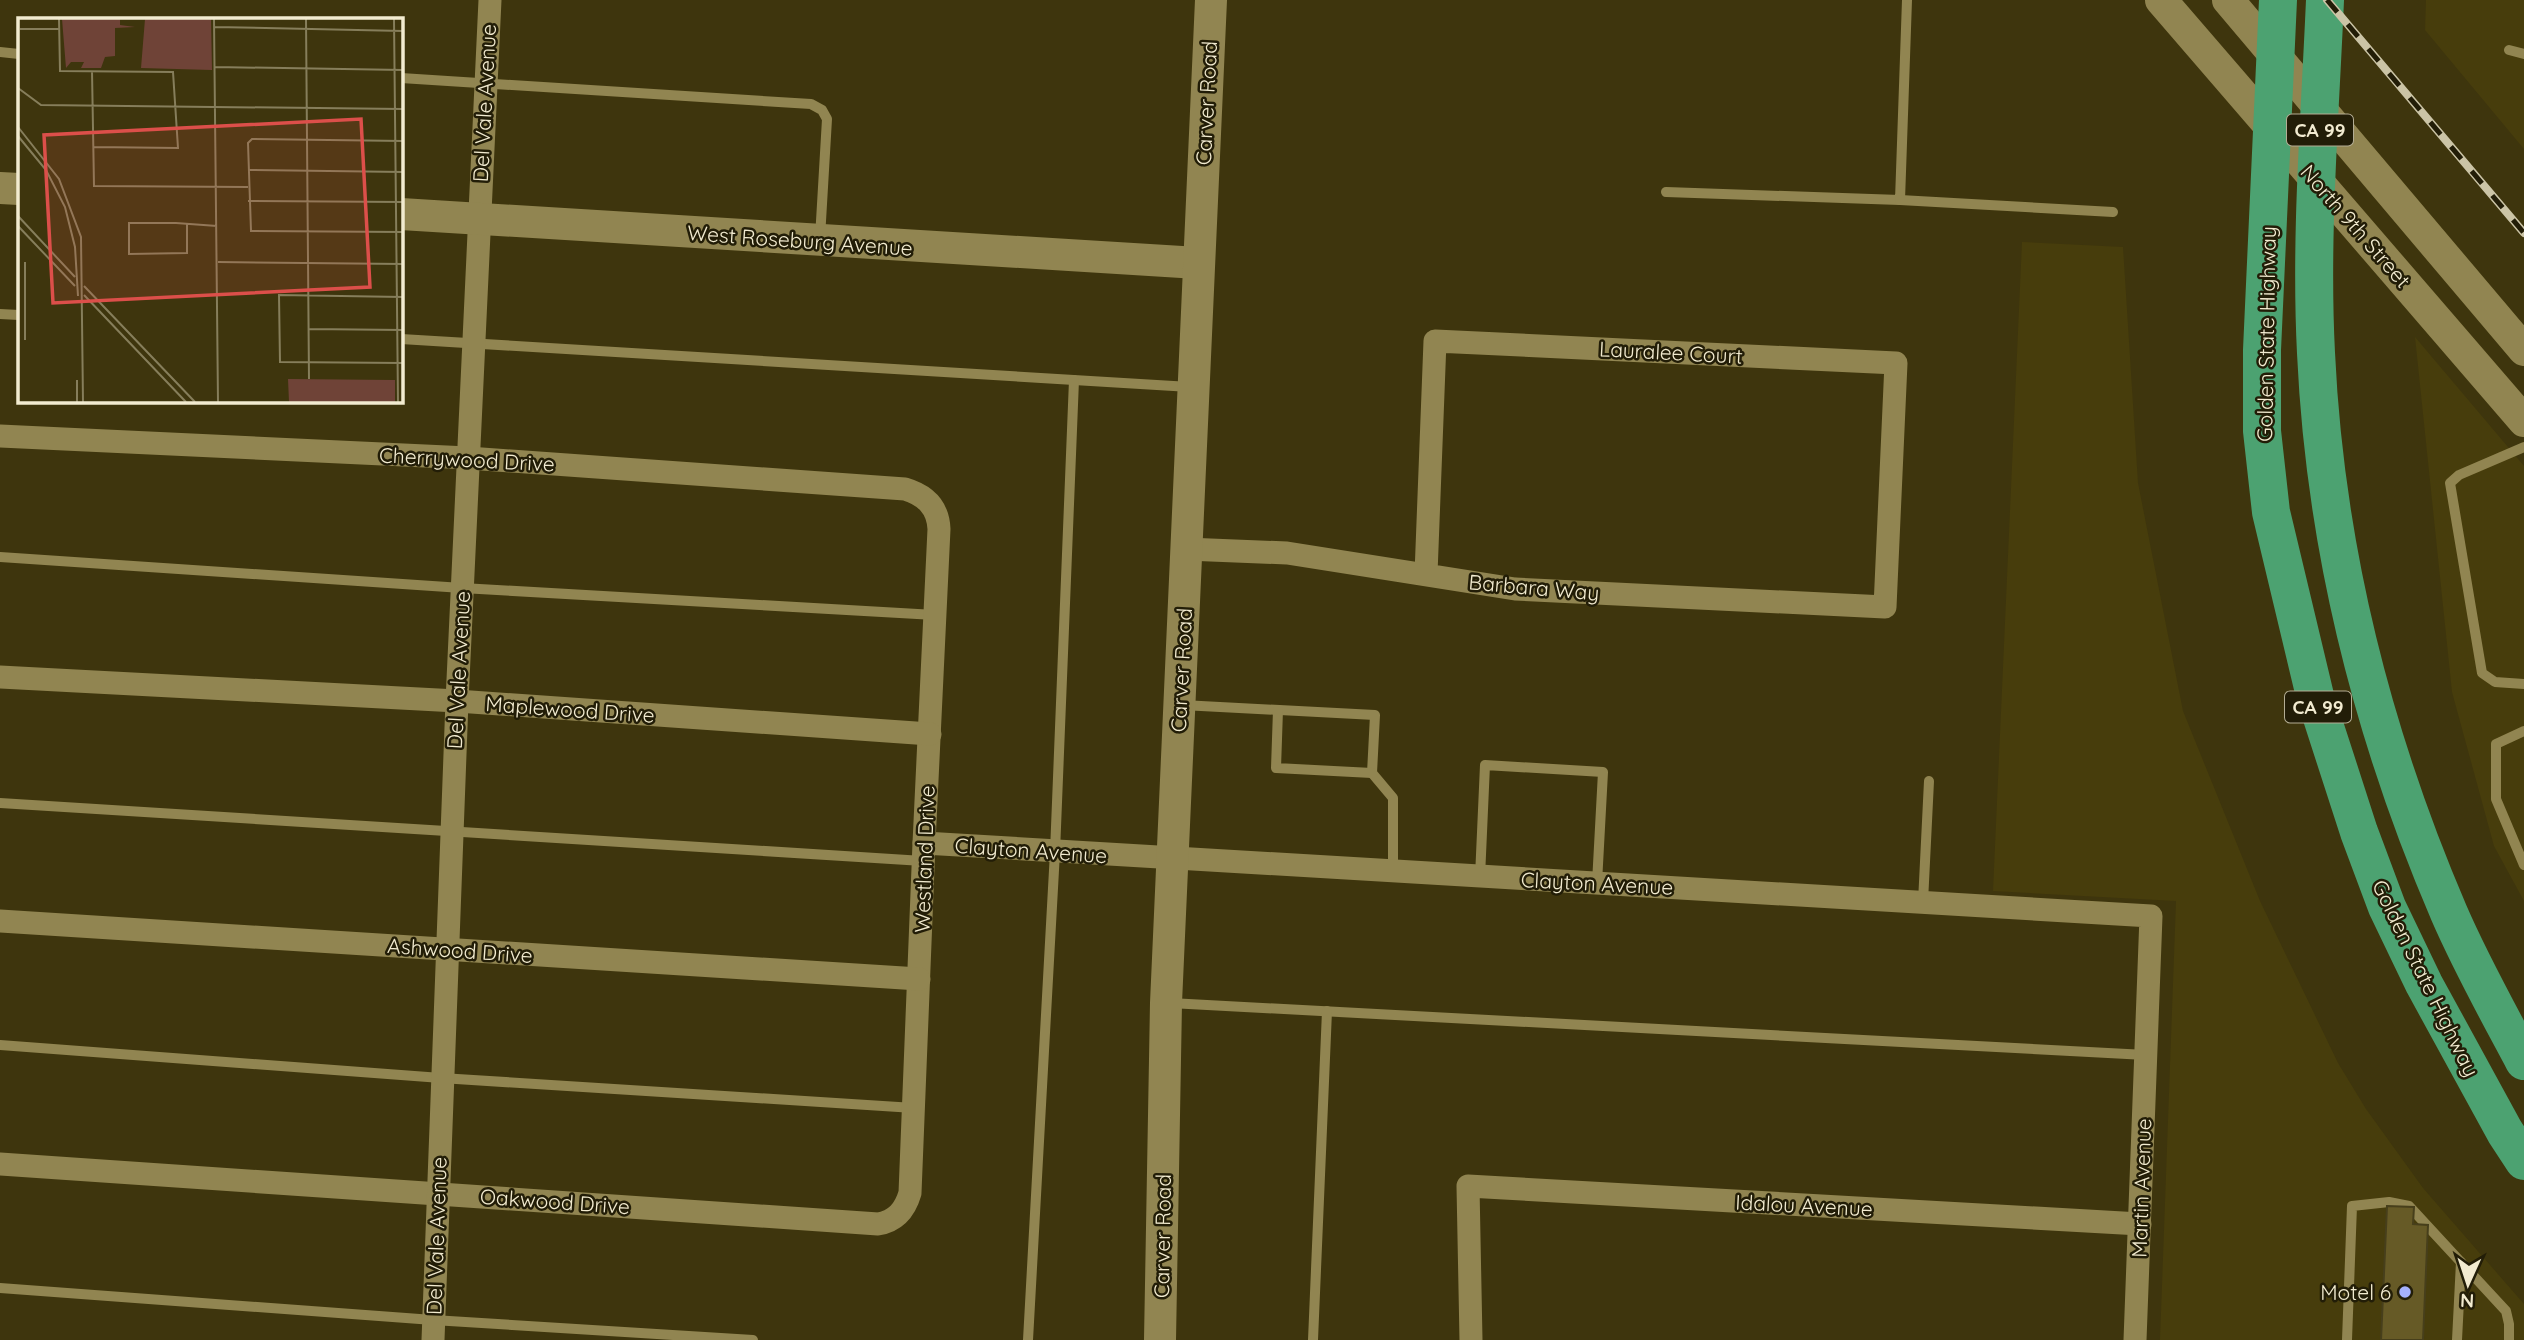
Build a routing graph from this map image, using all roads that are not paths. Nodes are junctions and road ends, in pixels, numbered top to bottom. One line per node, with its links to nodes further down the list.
1 (490, 0): 13 (street, Del Vale Avenue)
2 (1211, 0): 22 (street, Carver Road)
3 (1907, 0): 17 (lane)
4 (2161, 0): 30 (street, North 9th Street)
5 (2228, 0): 27 (street)
6 (2278, 0): 70 (highway, Golden State Highway / CA 99)
7 (2325, 0): 67 (highway, CA 99)
8 (2509, 50): 11 (lane)
9 (0, 52): 10 (lane)
10 (18, 54)
11 (2524, 54)
12 (402, 78): 13 (lane)
13 (485, 84): 20 (street, Del Vale Avenue); 21 (lane)
14 (0, 188): 15 (street)
15 (18, 189)
16 (1666, 192): 17 (lane)
17 (1899, 200): 18 (lane)
18 (2113, 212)
19 (402, 214): 20 (street, West Roseburg Avenue)
20 (479, 219): 21 (street, West Roseburg Avenue); 26 (street, Del Vale Avenue)
21 (820, 241): 22 (street, West Roseburg Avenue)
22 (1198, 263): 29 (street, Carver Road)
23 (0, 314): 24 (lane)
24 (18, 315)
25 (402, 339): 26 (lane)
26 (473, 343): 28 (lane); 33 (street, Del Vale Avenue)
27 (2524, 350)
28 (1074, 380): 29 (lane); 53 (lane)
29 (1193, 388): 35 (street, Carver Road)
30 (2524, 421)
31 (0, 436): 33 (street, Cherrywood Drive)
32 (2524, 447): 42 (lane)
33 (468, 458): 34 (street, Cherrywood Drive); 38 (street, Del Vale Avenue)
34 (929, 503): 40 (street, Westland Drive)
35 (1186, 549): 37 (street, Barbara Way); 44 (street, Carver Road)
36 (0, 557): 38 (lane)
37 (1426, 574): 39 (street, Barbara Way); 39 (street, Lauralee Court)
38 (462, 588): 40 (lane); 43 (street, Del Vale Avenue)
39 (1885, 607)
40 (935, 615): 47 (street, Westland Drive)
41 (0, 677): 43 (street, Maplewood Drive)
42 (2524, 684)
43 (457, 701): 47 (street, Maplewood Drive); 51 (street, Del Vale Avenue)
44 (1179, 705): 45 (lane); 54 (street, Carver Road)
45 (1278, 710): 48 (lane); 48 (lane)
46 (2524, 731): 55 (lane)
47 (929, 734): 52 (street, Westland Drive)
48 (1372, 773): 56 (lane)
49 (1929, 781): 59 (lane)
50 (0, 803): 51 (lane)
51 (451, 830): 52 (lane); 61 (street, Del Vale Avenue)
52 (923, 852): 53 (street, Clayton Avenue); 62 (street, Westland Drive)
53 (1055, 852): 54 (street, Clayton Avenue); 79 (lane)
54 (1172, 859): 56 (street, Clayton Avenue); 63 (street, Carver Road)
55 (2524, 865)
56 (1393, 872): 57 (street, Clayton Avenue)
57 (1480, 877): 58 (street, Clayton Avenue); 58 (lane)
58 (1597, 883): 59 (street, Clayton Avenue)
59 (1923, 902): 66 (street, Clayton Avenue)
60 (0, 921): 61 (street, Ashwood Drive)
61 (446, 949): 62 (street, Ashwood Drive); 68 (street, Del Vale Avenue)
62 (919, 979): 69 (street, Westland Drive)
63 (1166, 1003): 64 (lane); 80 (street, Carver Road)
64 (1327, 1011): 66 (lane); 81 (lane)
65 (0, 1045): 68 (lane)
66 (2147, 1046): 74 (street, Martin Avenue)
67 (2524, 1061)
68 (442, 1078): 69 (lane); 72 (street, Del Vale Avenue)
69 (914, 1108): 73 (street, Westland Drive)
70 (2524, 1161)
71 (0, 1164): 72 (street, Oakwood Drive)
72 (437, 1193): 73 (street, Oakwood Drive); 77 (street, Del Vale Avenue)
73 (899, 1215)
74 (2140, 1224): 82 (street, Idalou Avenue); 83 (street, Martin Avenue)
75 (2461, 1262): 84 (lane); 85 (lane); 86 (lane)
76 (0, 1288): 77 (lane)
77 (433, 1330): 78 (lane)
78 (753, 1340)
79 (1028, 1340)
80 (1160, 1340)
81 (1313, 1340)
82 (1471, 1340)
83 (2135, 1340)
84 (2347, 1340)
85 (2457, 1340)
86 (2509, 1340)

